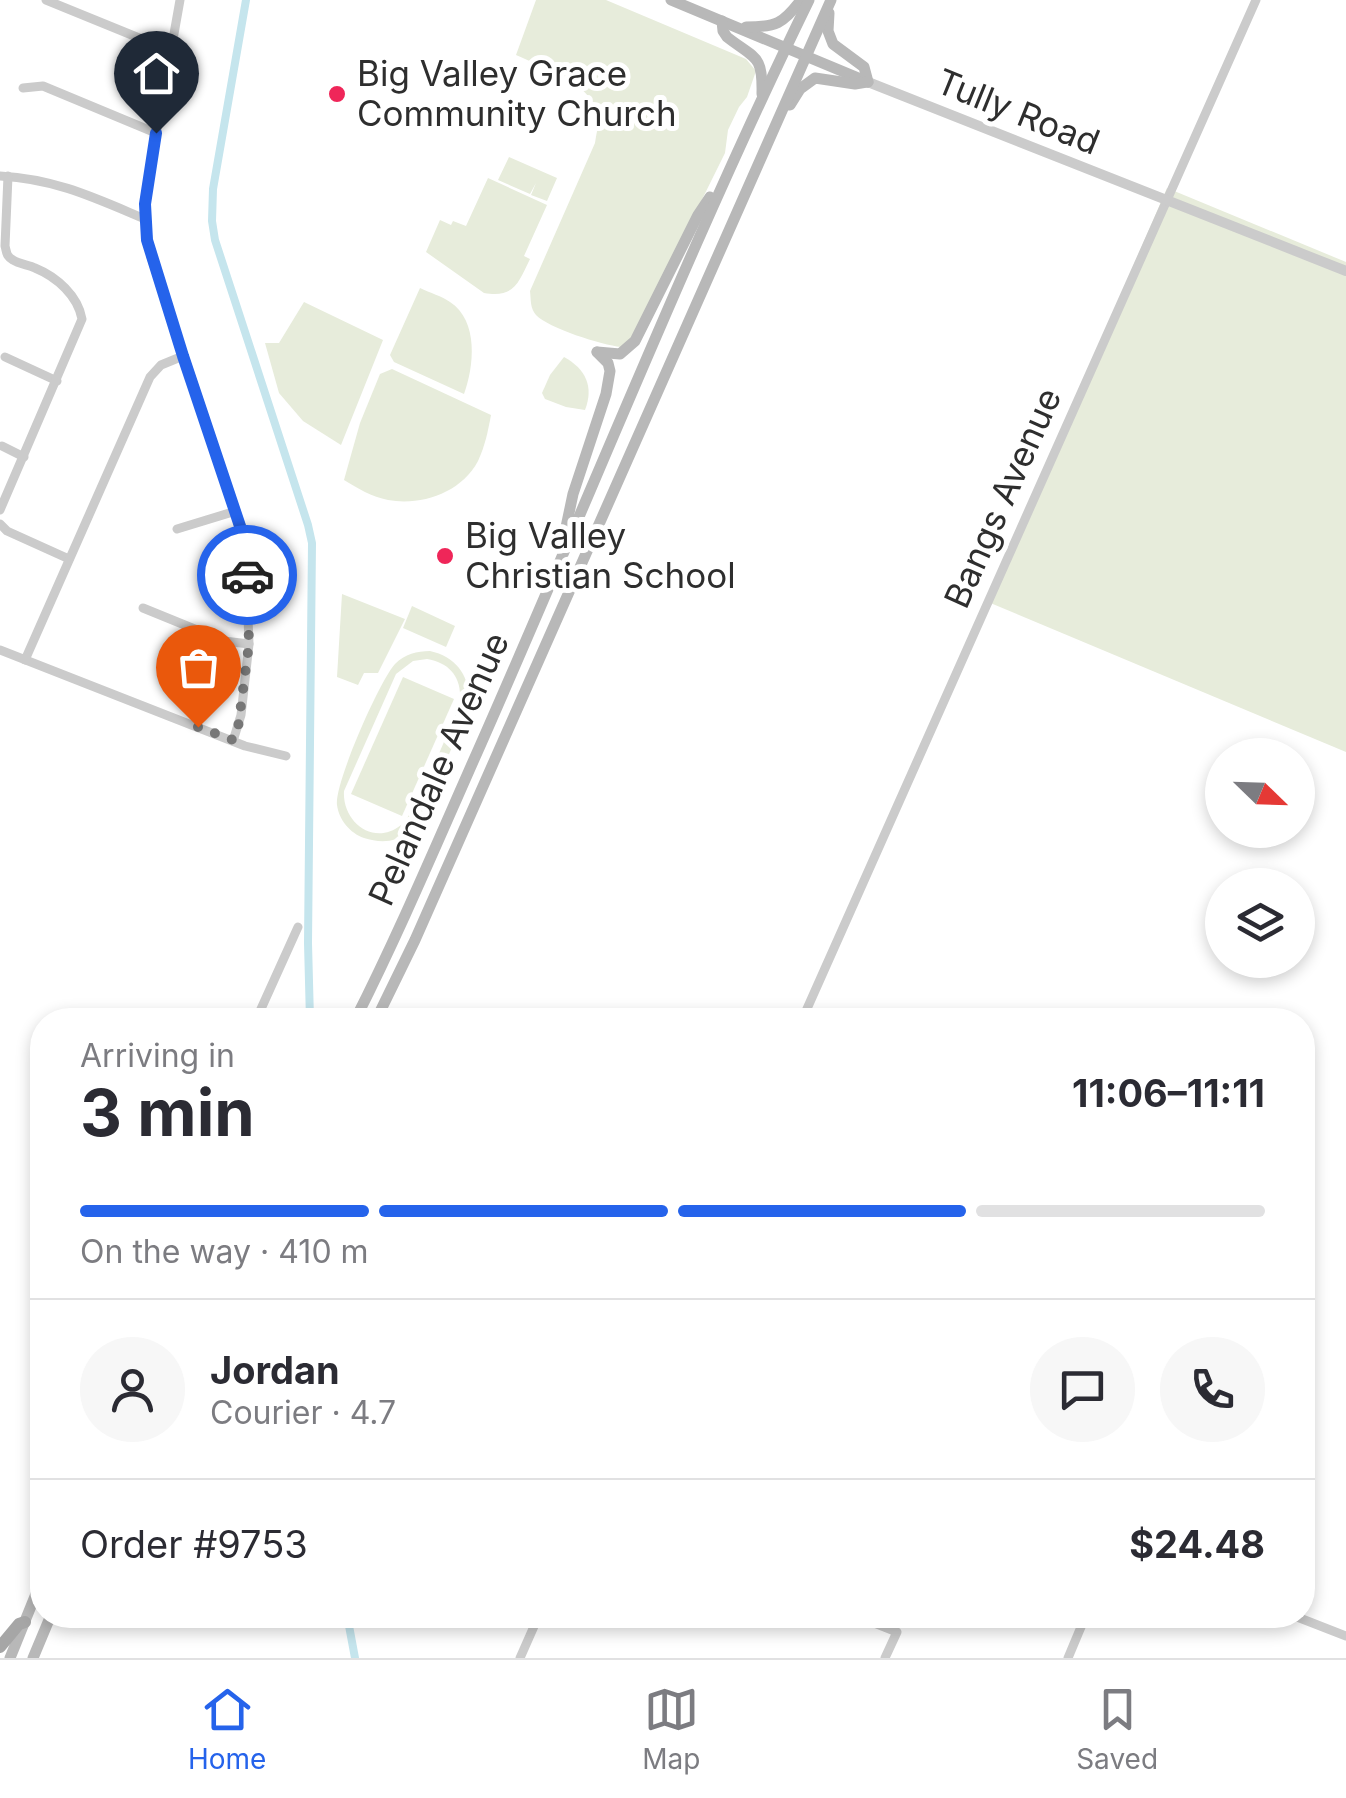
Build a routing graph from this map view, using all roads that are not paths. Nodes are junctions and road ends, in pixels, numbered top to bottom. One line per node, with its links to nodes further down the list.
1 (46, 0): 10 (street)
2 (180, 0): 10 (street)
3 (671, 0): 8 (main road, Tully Road)
4 (801, 0): 8 (main road)
5 (809, 0): 9 (main road, Pelandale Avenue)
6 (1256, 0): 19 (street, Bangs Avenue)
7 (831, 1): 11 (main road, Pelandale Avenue); 12 (main road, Pelandale Avenue)
8 (722, 20): 9 (main road, Tully Road); 14 (main road)
9 (786, 46): 11 (main road, Tully Road); 14 (main road, Pelandale Avenue)
10 (170, 51): 16 (street)
11 (807, 55): 12 (main road, Tully Road); 15 (main road, Pelandale Avenue)
12 (868, 82): 15 (main road, Pelandale Avenue); 19 (street, Tully Road)
13 (23, 88): 16 (street)
14 (762, 99): 17 (main road, Pelandale Avenue)
15 (780, 115): 42 (main road, Pelandale Avenue)
16 (156, 133): 20 (street)
17 (728, 171): 32 (main road, Pelandale Avenue); 32 (main road)
18 (4, 176): 20 (street); 24 (street)
19 (1165, 200): 21 (street, Tully Road); 43 (street, Bangs Avenue)
20 (145, 219): 23 (street)
21 (1346, 271)
22 (5, 356): 24 (street)
23 (183, 356): 28 (street); 31 (street)
24 (57, 380): 26 (street)
25 (2, 446): 26 (street)
26 (24, 457): 27 (street)
27 (0, 510)
28 (236, 512): 30 (street); 34 (street)
29 (0, 524): 31 (street)
30 (177, 529)
31 (70, 560): 36 (street)
32 (560, 562): 41 (main road, Pelandale Avenue)
33 (143, 608): 34 (street)
34 (249, 644): 37 (street)
35 (0, 650): 36 (street)
36 (25, 660): 37 (street)
37 (233, 740): 38 (street)
38 (286, 756)
39 (298, 926): 40 (street)
40 (261, 1008)
41 (361, 1008)
42 (382, 1008)
43 (807, 1008)
44 (30, 1609): 45 (main road)
45 (25, 1622): 52 (main road); 53 (main road)
46 (1315, 1624): 51 (street)
47 (46, 1628): 54 (main road)
48 (533, 1628): 55 (street)
49 (886, 1628): 56 (street)
50 (1081, 1628): 57 (street)
51 (1346, 1636)
52 (0, 1647)
53 (10, 1658)
54 (33, 1658)
55 (520, 1658)
56 (885, 1658)
57 (1068, 1658)

